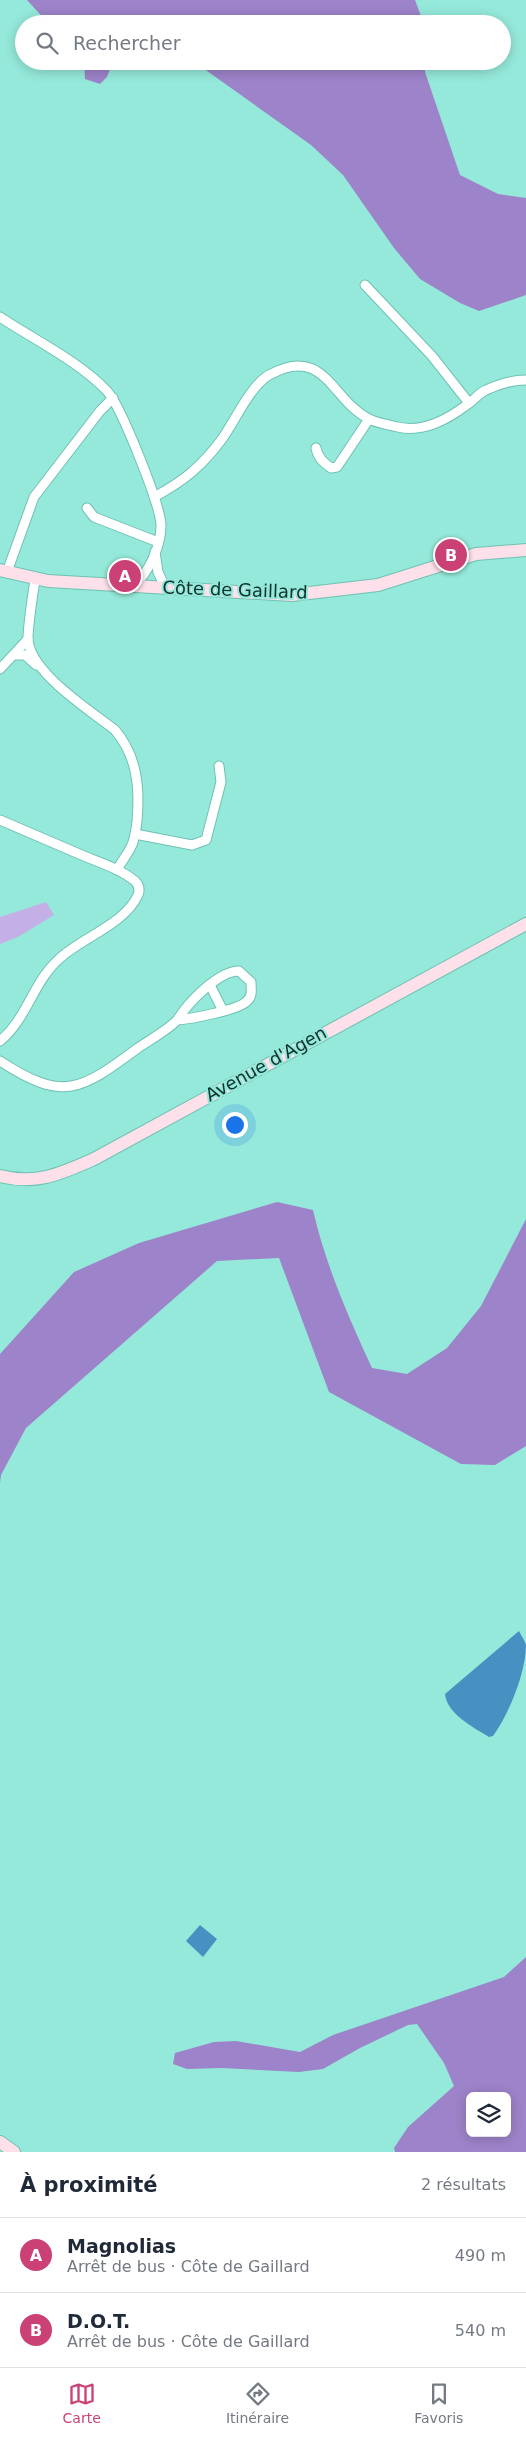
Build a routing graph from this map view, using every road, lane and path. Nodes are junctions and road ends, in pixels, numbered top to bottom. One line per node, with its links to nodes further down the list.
1 (365, 285): 6 (street)
2 (0, 317): 5 (street)
3 (526, 371): 4 (street)
4 (526, 380): 6 (street)
5 (113, 398): 9 (street); 13 (street)
6 (469, 403): 7 (street)
7 (369, 419): 8 (street); 9 (street)
8 (316, 448)
9 (154, 497): 11 (street)
10 (87, 508): 11 (street)
11 (156, 545): 15 (street); 16 (street)
12 (526, 550): 16 (main road, Côte de Gaillard)
13 (4, 571): 14 (main road, Côte de Gaillard)
14 (35, 580): 15 (main road, Côte de Gaillard); 17 (street)
15 (133, 586): 16 (main road, Côte de Gaillard)
16 (165, 587)
17 (28, 639): 18 (street); 20 (street)
18 (15, 655): 19 (street); 20 (street)
19 (0, 668)
20 (50, 679): 23 (street)
21 (218, 766): 23 (street)
22 (0, 820): 24 (street)
23 (135, 834): 24 (street)
24 (116, 870): 29 (street)
25 (526, 924): 31 (main road, Avenue d'Agen)
26 (210, 985): 27 (street); 27 (street); 28 (street)
27 (223, 1011): 28 (street)
28 (177, 1020): 30 (street)
29 (0, 1041)
30 (0, 1061)
31 (0, 1176)
32 (0, 2142): 33 (main road)
33 (14, 2152)

